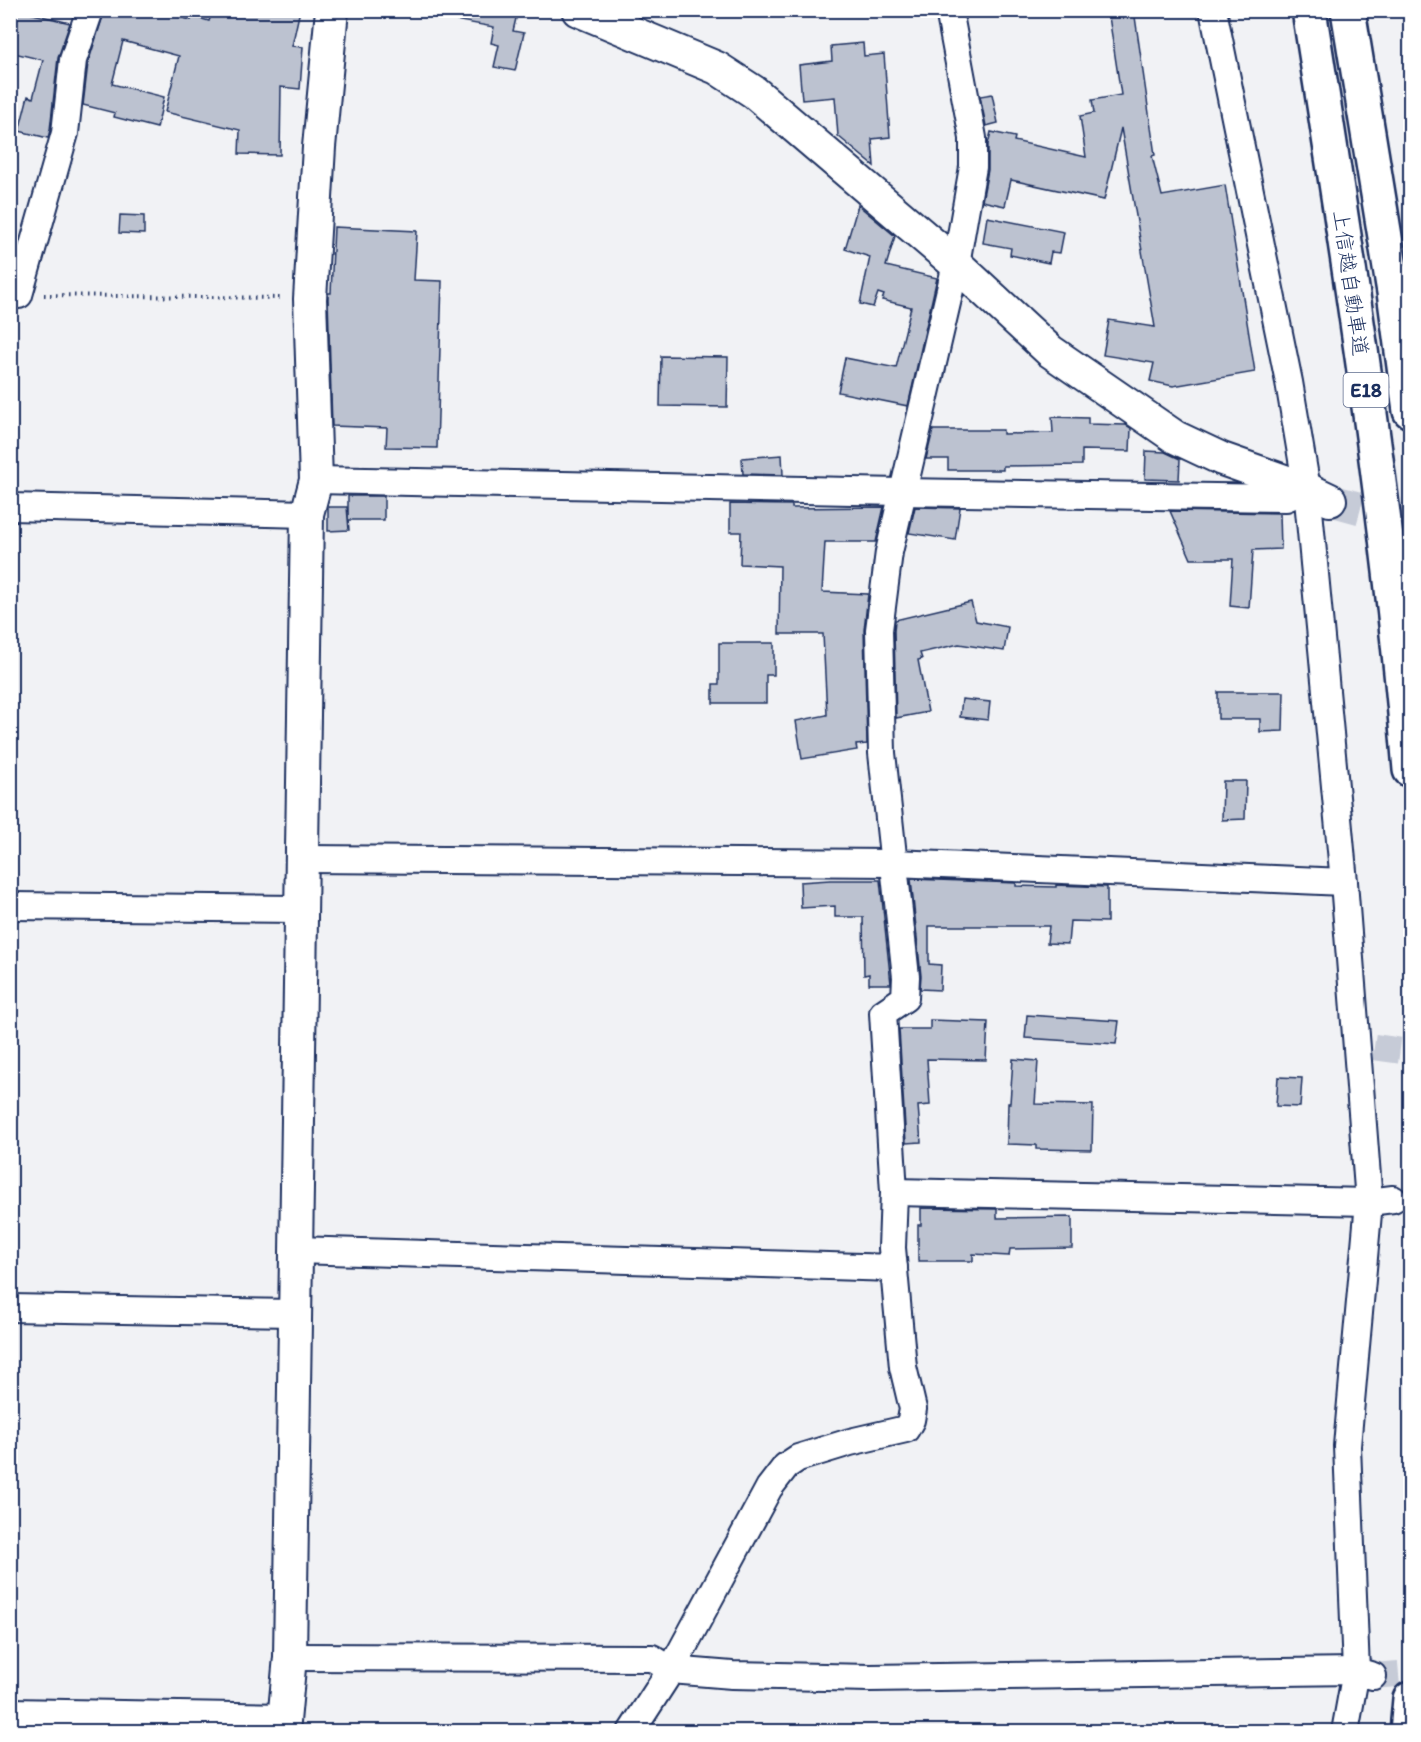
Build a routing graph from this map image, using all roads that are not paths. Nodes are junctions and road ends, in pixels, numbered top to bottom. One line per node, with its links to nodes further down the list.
1 (90, 10): 9 (street)
2 (332, 10): 11 (street)
3 (578, 10): 8 (street)
4 (949, 10): 8 (street)
5 (1213, 10): 13 (street)
6 (1309, 10): 16 (highway, 上信越自動車道 / E18)
7 (1348, 10): 10 (highway, 上信越自動車道 / E18)
8 (956, 264): 12 (street); 13 (street)
9 (19, 295)
10 (1410, 411)
11 (315, 480): 12 (street); 15 (street)
12 (901, 492): 13 (street); 18 (street)
13 (1318, 494): 19 (street)
14 (10, 507): 15 (street)
15 (307, 514): 17 (street)
16 (1410, 770)
17 (302, 859): 18 (street); 21 (street)
18 (894, 863): 19 (street); 22 (street)
19 (1344, 882): 23 (street)
20 (10, 906): 21 (street)
21 (301, 909): 24 (street)
22 (894, 1192): 23 (street); 25 (street)
23 (1381, 1201): 30 (street)
24 (296, 1250): 25 (street); 27 (street)
25 (894, 1268): 29 (street)
26 (10, 1308): 27 (street)
27 (296, 1313): 28 (street)
28 (290, 1657): 29 (street); 33 (street)
29 (671, 1670): 30 (street); 34 (street)
30 (1365, 1674): 35 (street)
31 (1410, 1699): 36 (highway)
32 (10, 1712): 33 (street)
33 (284, 1724)
34 (631, 1731)
35 (1345, 1731)
36 (1407, 1731)

